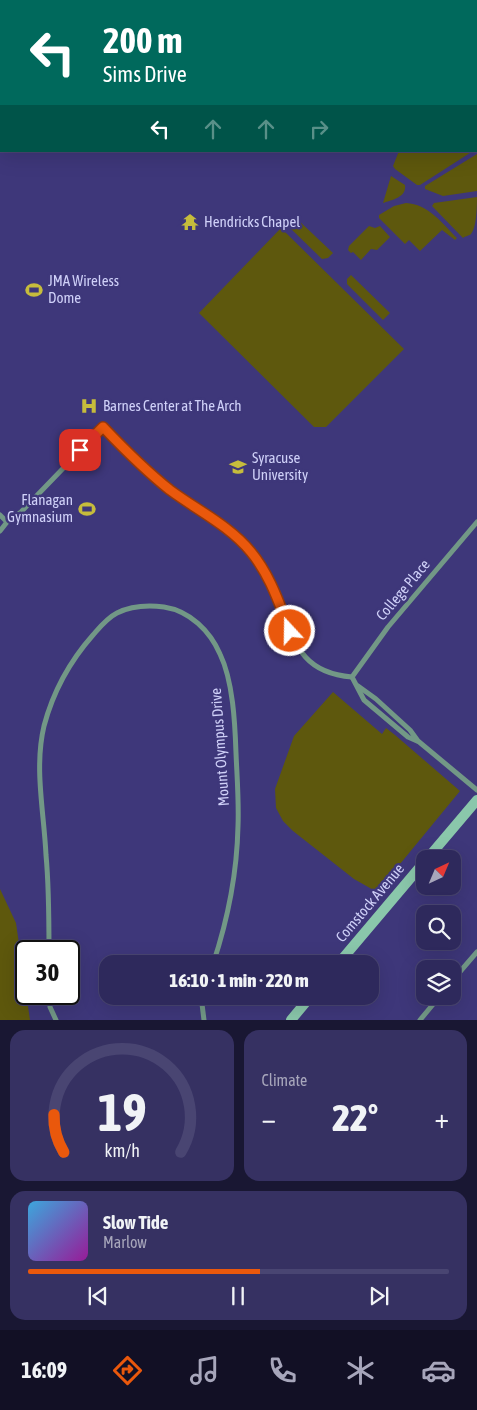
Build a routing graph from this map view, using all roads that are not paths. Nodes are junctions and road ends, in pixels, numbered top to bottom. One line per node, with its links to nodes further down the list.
1 (0, 515): 2 (street)
2 (7, 522): 4 (street); 5 (street)
3 (477, 522): 5 (street, College Place)
4 (0, 530)
5 (352, 677): 6 (street)
6 (477, 790)
7 (477, 800): 8 (street, Comstock Avenue)
8 (434, 850)
9 (416, 872): 13 (street, Comstock Avenue)
10 (49, 940): 12 (street, Mount Olympus Drive)
11 (477, 952): 14 (street)
12 (216, 955)
13 (346, 955)
14 (461, 971)
15 (50, 1005): 19 (street)
16 (202, 1005): 20 (street)
17 (304, 1005): 21 (street)
18 (432, 1005): 22 (street)
19 (56, 1020)
20 (204, 1020)
21 (291, 1020)
22 (420, 1020)

